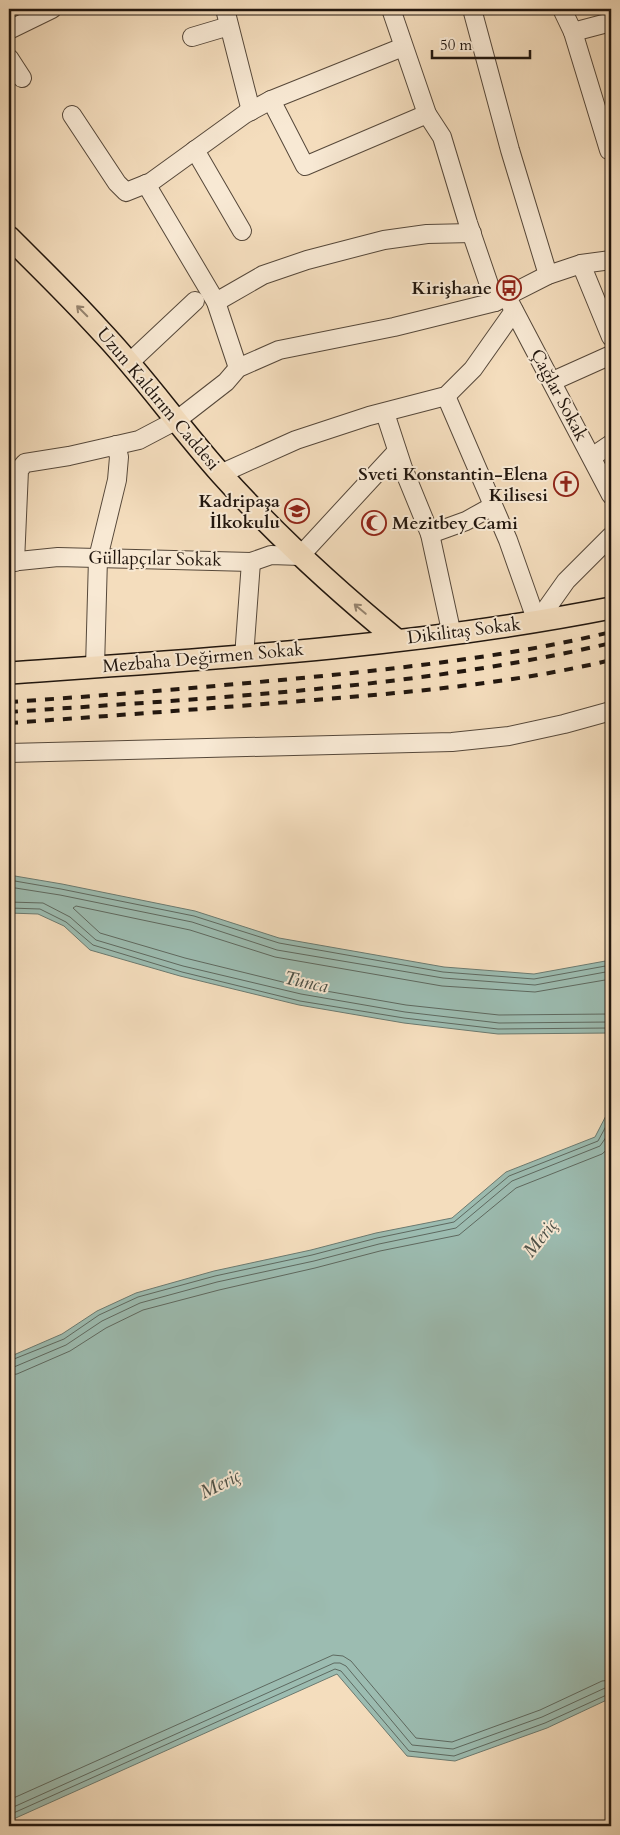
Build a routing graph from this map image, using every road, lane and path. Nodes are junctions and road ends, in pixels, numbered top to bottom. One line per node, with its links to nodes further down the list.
1 (52, 9): 7 (street)
2 (391, 9): 10 (street, Çağlar Sokak)
3 (472, 9): 25 (street)
4 (562, 9): 8 (street)
5 (227, 17): 9 (street); 14 (street)
6 (611, 22): 8 (street)
7 (9, 30)
8 (572, 32): 18 (street)
9 (192, 37)
10 (404, 47): 13 (street); 15 (street, Çağlar Sokak)
11 (9, 58): 12 (street)
12 (22, 78)
13 (271, 100): 14 (street); 15 (street)
14 (251, 111): 17 (street)
15 (427, 114): 21 (street, Çağlar Sokak)
16 (72, 115): 19 (street)
17 (195, 150): 19 (street); 20 (street)
18 (611, 150)
19 (146, 184): 27 (street)
20 (242, 231)
21 (472, 233): 27 (street); 28 (street, Çağlar Sokak)
22 (9, 237): 31 (main road, Uzun Kaldırım Caddesi, one-way to 22)
23 (611, 260): 24 (street)
24 (581, 264): 25 (street); 29 (street)
25 (548, 275): 28 (street)
26 (195, 301): 31 (street)
27 (216, 302): 32 (street)
28 (505, 302): 32 (street); 33 (street, Çağlar Sokak); 34 (street)
29 (611, 337)
30 (611, 355): 33 (street)
31 (129, 363): 36 (main road, Uzun Kaldırım Caddesi)
32 (238, 368): 36 (street)
33 (553, 382): 40 (street, Çağlar Sokak)
34 (446, 396): 35 (street); 43 (street)
35 (385, 413): 39 (street); 41 (street)
36 (177, 420): 38 (street); 41 (main road, Uzun Kaldırım Caddesi)
37 (611, 444): 40 (street)
38 (116, 445): 47 (street); 48 (street)
39 (397, 451): 44 (street); 46 (street)
40 (592, 457): 42 (street, Çağlar Sokak)
41 (220, 474): 46 (main road, Uzun Kaldırım Caddesi)
42 (611, 495)
43 (493, 506): 44 (street); 51 (street)
44 (430, 534): 52 (street)
45 (611, 536): 51 (street, Dikilitaş Sokak)
46 (300, 556): 49 (street, Güllapçılar Sokak); 53 (main road, Uzun Kaldırım Caddesi, one-way to 46)
47 (98, 558): 48 (street, Güllapçılar Sokak); 49 (street, Güllapçılar Sokak); 55 (street)
48 (12, 562)
49 (251, 562): 54 (street)
50 (611, 608): 51 (main road)
51 (537, 622): 52 (main road, Dikilitaş Sokak)
52 (452, 635): 53 (main road, Dikilitaş Sokak)
53 (397, 640): 54 (main road, Mezbaha Değirmen Sokak)
54 (244, 657): 55 (main road, Mezbaha Değirmen Sokak)
55 (95, 667): 56 (main road, Mezbaha Değirmen Sokak)
56 (9, 673)
57 (611, 711): 58 (street)
58 (9, 753)

